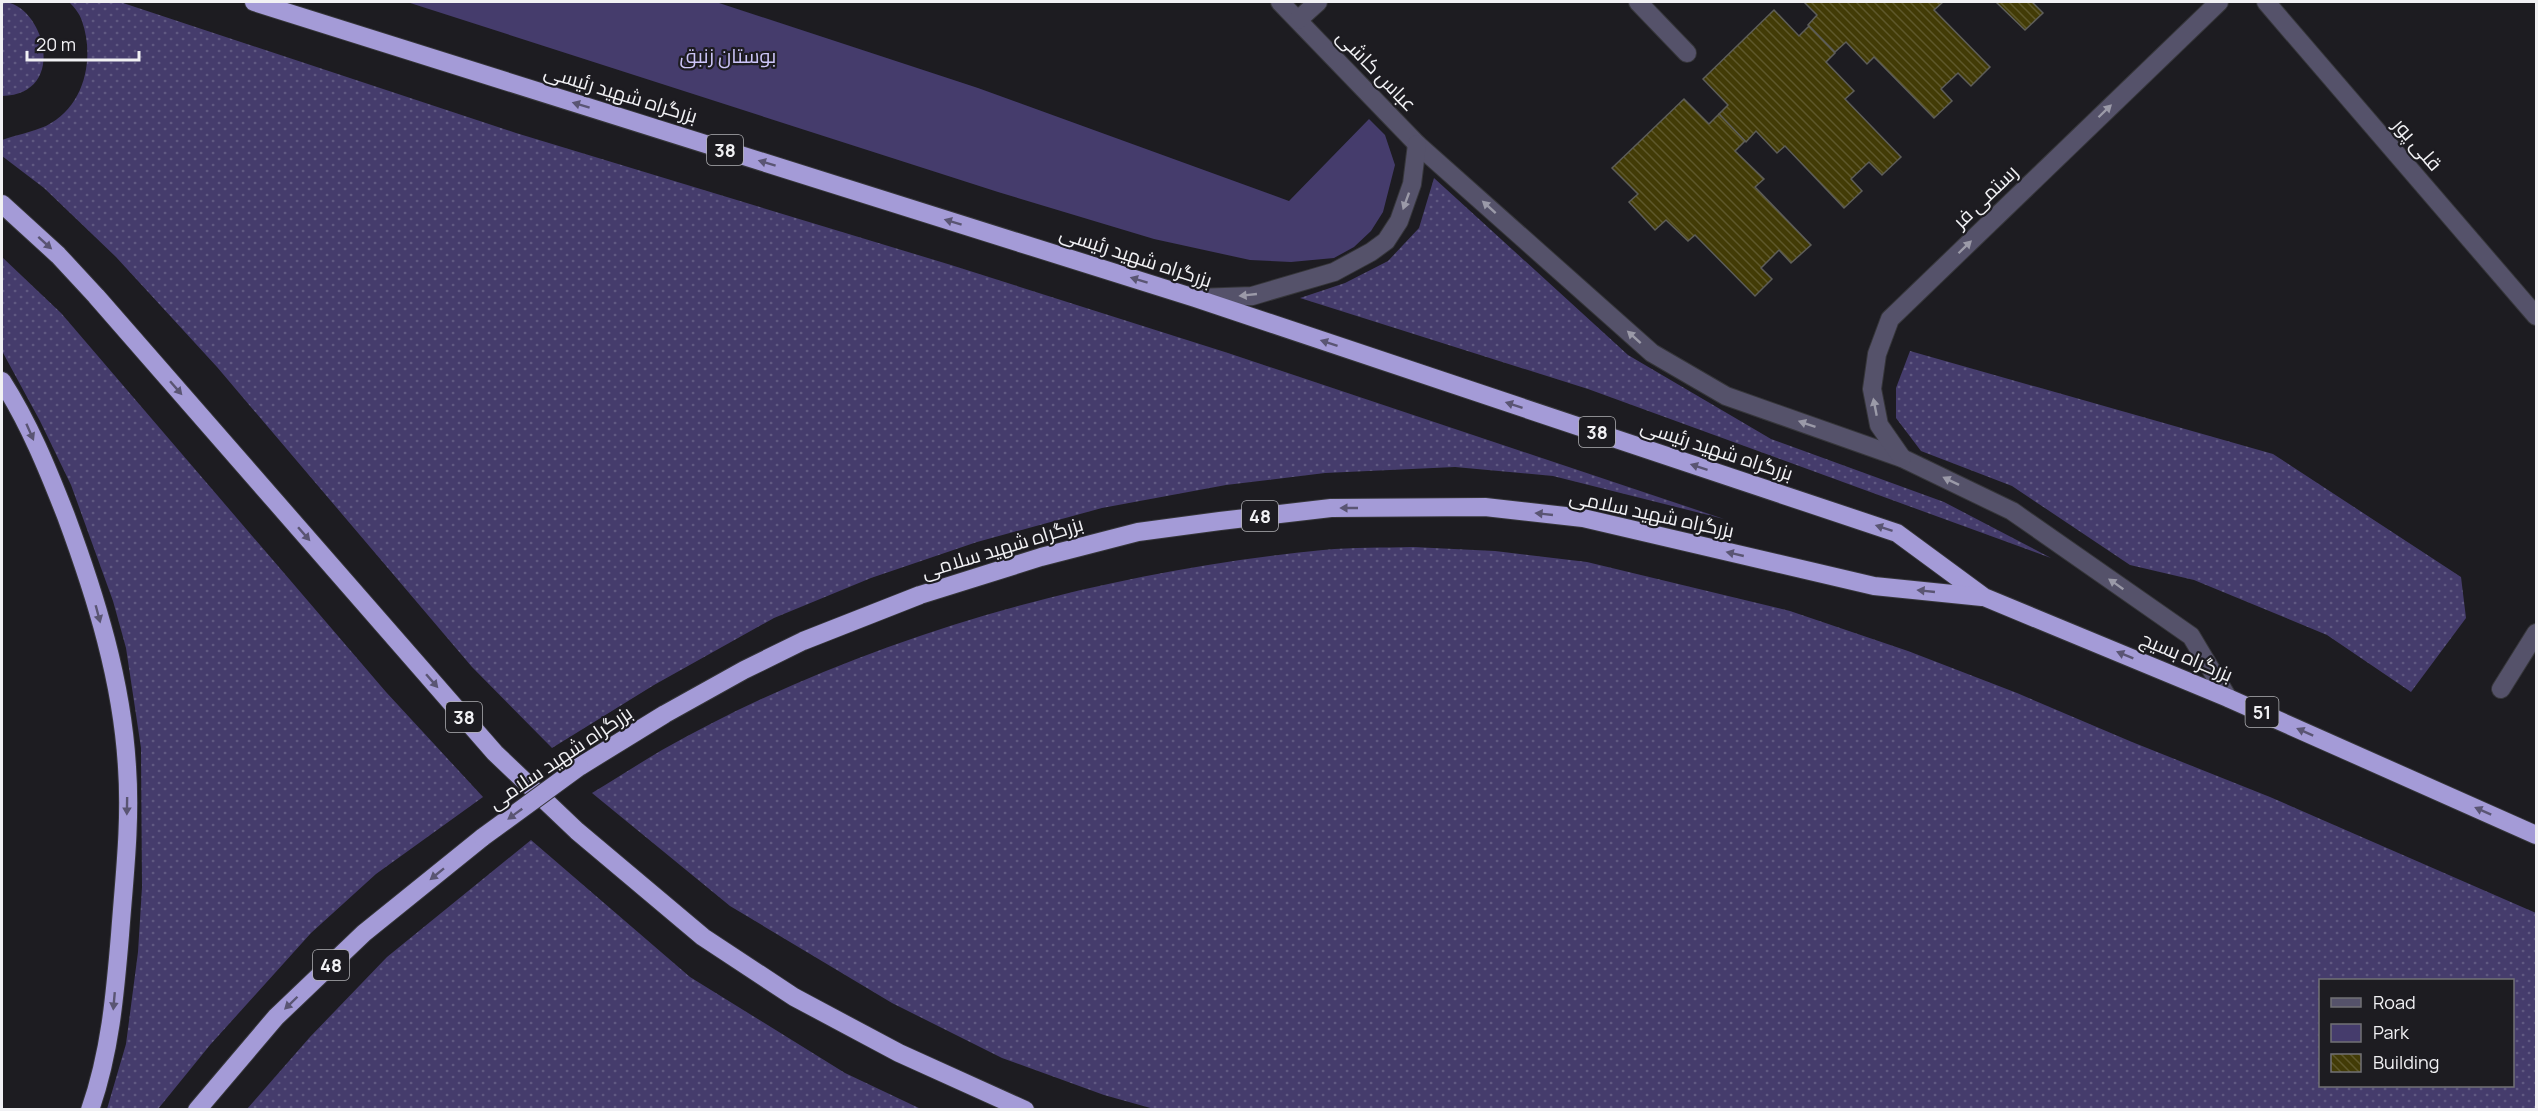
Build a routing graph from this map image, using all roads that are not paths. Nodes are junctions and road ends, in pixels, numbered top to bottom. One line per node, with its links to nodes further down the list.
1 (254, 2): 11 (highway, بزرگراه شهید رئیسی / 38, one-way to 1)
2 (1280, 2): 7 (street, عباس کاشی)
3 (1318, 2): 7 (street)
4 (1638, 2): 8 (street)
5 (2219, 2): 14 (street, رستمی فر, one-way to 5)
6 (2265, 2): 12 (street, قلی پور)
7 (1298, 20): 9 (street, عباس کاشی)
8 (1687, 53)
9 (1417, 144): 11 (street, one-way to 11); 14 (street, عباس کاشی, one-way to 9)
10 (2, 204): 22 (highway, 38, one-way to 22)
11 (1195, 298): 15 (highway, بزرگراه شهید رئیسی / 38, one-way to 11)
12 (2536, 316)
13 (2, 381): 20 (highway, one-way to 20)
14 (1902, 458): 18 (street, عباس کاشی, one-way to 14)
15 (1984, 597): 18 (highway, بزرگراه بسیج / 51, one-way to 15); 21 (highway, بزرگراه شهید سلامی / 48, one-way to 21, bridge)
16 (2536, 633): 17 (street)
17 (2502, 689)
18 (2228, 698): 19 (highway, بزرگراه بسیج / 51, one-way to 18)
19 (2536, 835)
20 (90, 1110)
21 (197, 1110)
22 (1025, 1110)

